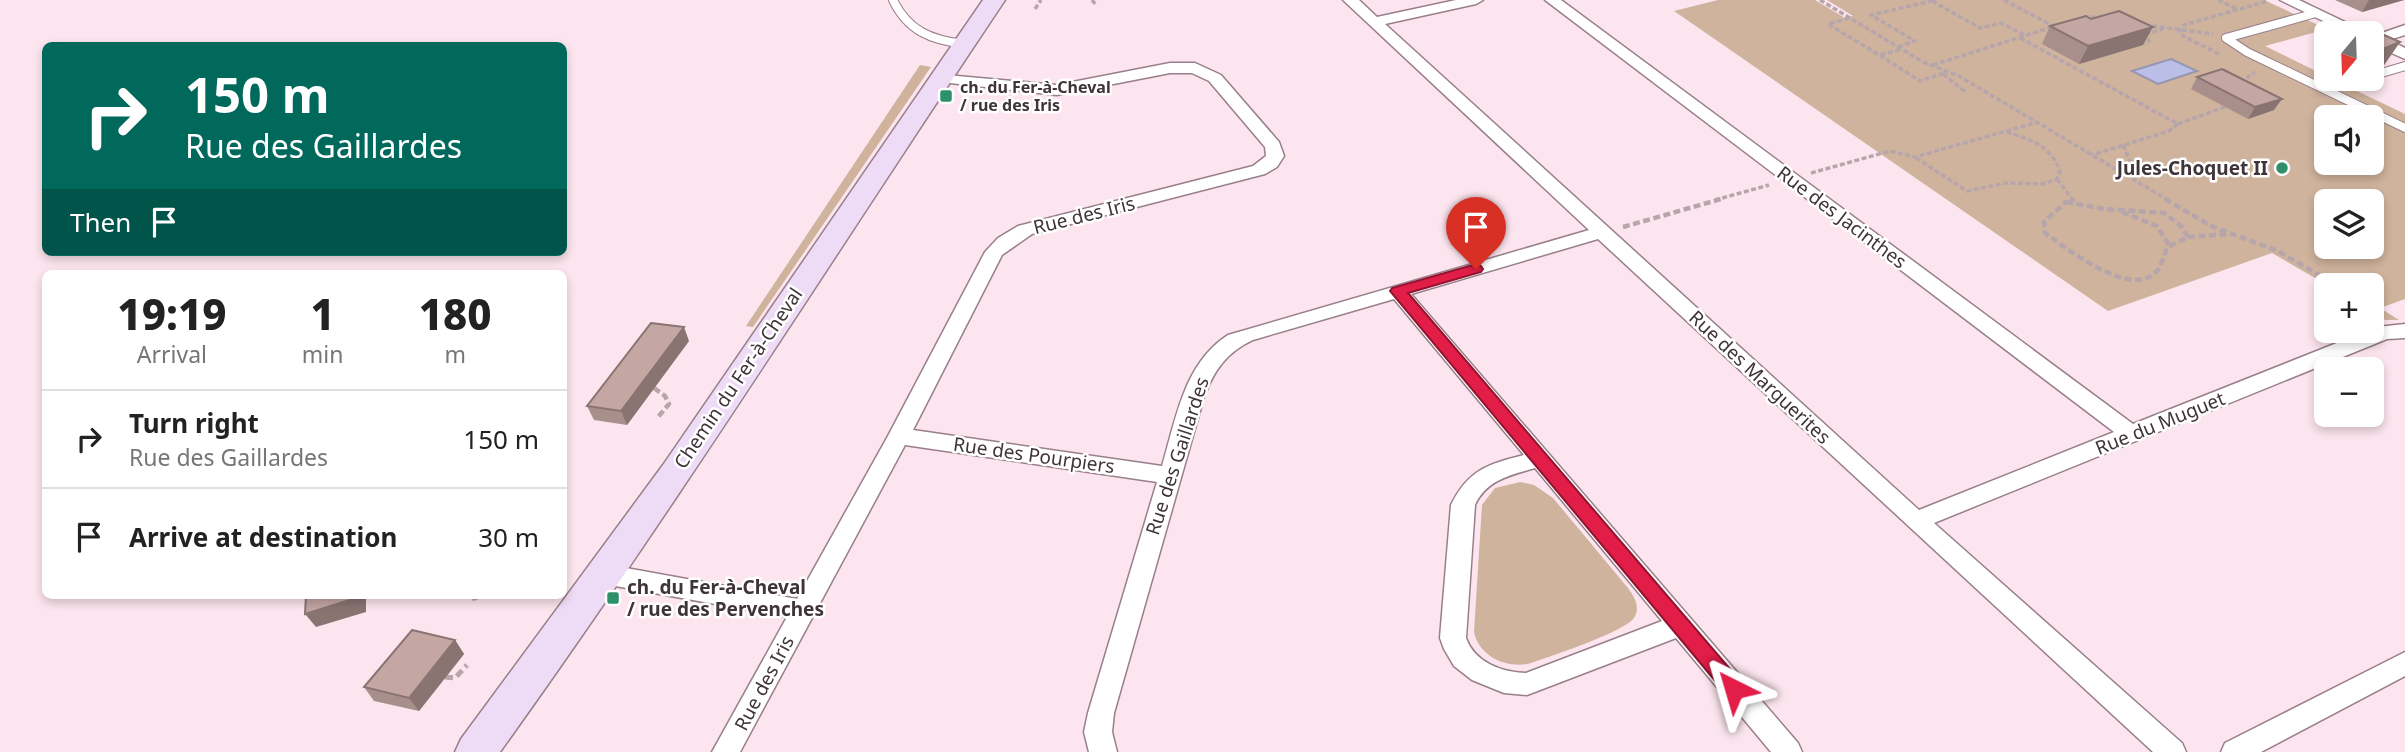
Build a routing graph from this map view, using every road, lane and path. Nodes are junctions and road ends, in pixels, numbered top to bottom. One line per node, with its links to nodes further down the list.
1 (893, 0): 33 (lane)
2 (994, 0): 33 (street, Chemin du Fer-à-Cheval)
3 (1041, 0): 15 (path)
4 (1092, 0): 14 (path)
5 (1350, 0): 21 (street, Rue des Marguerites)
6 (1476, 0): 21 (street)
7 (1552, 0): 77 (street, Rue des Jacinthes)
8 (1820, 0): 18 (path)
9 (1934, 0): 31 (path); 36 (path)
10 (2004, 0): 25 (path)
11 (2218, 0): 16 (path)
12 (2287, 0): 17 (street)
13 (2269, 1): 16 (path)
14 (1096, 5)
15 (1035, 9)
16 (2237, 10): 28 (path)
17 (2316, 13): 20 (street); 56 (lane)
18 (1849, 18): 36 (path); 39 (path)
19 (2079, 19): 23 (path)
20 (2334, 21)
21 (1374, 22): 68 (street, Rue des Marguerites)
22 (2062, 24): 25 (path)
23 (2102, 24)
24 (2142, 24): 26 (path)
25 (2054, 26): 31 (path)
26 (2164, 28): 28 (path); 34 (path)
27 (2405, 30): 30 (street)
28 (2179, 31): 29 (path); 37 (path)
29 (2199, 32)
30 (2384, 34)
31 (2025, 36): 32 (path)
32 (2019, 38): 40 (path); 54 (path)
33 (964, 44): 47 (street, Chemin du Fer-à-Cheval)
34 (2140, 44)
35 (2384, 44): 38 (street)
36 (1899, 48): 39 (path); 40 (path)
37 (2219, 54)
38 (2405, 54)
39 (1879, 55): 46 (path)
40 (1933, 65): 45 (path)
41 (2243, 66): 48 (path)
42 (2405, 66): 44 (lane)
43 (1958, 72): 45 (path)
44 (2384, 72)
45 (1950, 73): 46 (path); 53 (path)
46 (1942, 74): 51 (path)
47 (941, 77): 78 (street, Rue des Iris); 82 (street, Chemin du Fer-à-Cheval)
48 (2247, 79): 49 (path); 50 (path)
49 (2240, 81)
50 (2244, 90)
51 (1963, 94)
52 (2237, 103): 54 (path)
53 (2038, 122): 55 (path); 60 (path)
54 (2178, 124): 59 (path)
55 (2028, 125): 57 (path); 58 (path)
56 (2405, 128)
57 (2005, 132): 58 (path); 61 (path)
58 (2033, 140): 63 (path)
59 (2123, 145): 60 (path); 64 (path)
60 (2092, 155): 64 (path)
61 (1915, 157): 62 (path, Rue des Jacinthes); 63 (path)
62 (1803, 176)
63 (2057, 178): 66 (path)
64 (2133, 179): 69 (path)
65 (1780, 182): 68 (path)
66 (2074, 203): 67 (path); 71 (path)
67 (2118, 211): 70 (path); 71 (path)
68 (1609, 231): 73 (street, Rue des Gaillardes); 81 (street, Rue des Marguerites)
69 (2230, 234): 70 (path); 72 (path)
70 (2189, 238): 71 (path)
71 (2169, 246)
72 (2316, 273)
73 (1398, 291): 79 (street); 80 (street, Rue des Gaillardes)
74 (2405, 331): 77 (street, Rue du Muguet)
75 (654, 388): 76 (path)
76 (658, 417)
77 (2131, 434): 81 (street, Rue du Muguet)
78 (899, 436): 80 (street, Rue des Pourpiers); 83 (street, Rue des Iris)
79 (1541, 458): 84 (street); 84 (street)
80 (1168, 475): 90 (street, Rue des Gaillardes)
81 (1916, 521): 92 (street, Rue des Marguerites)
82 (604, 574): 83 (street); 88 (street, Chemin du Fer-à-Cheval)
83 (803, 610): 89 (street, Rue des Iris)
84 (1681, 625): 91 (street)
85 (2405, 663): 93 (street)
86 (467, 665): 87 (path)
87 (445, 677)
88 (476, 752)
89 (726, 752)
90 (1103, 752)
91 (1788, 752)
92 (2172, 752)
93 (2235, 752)

